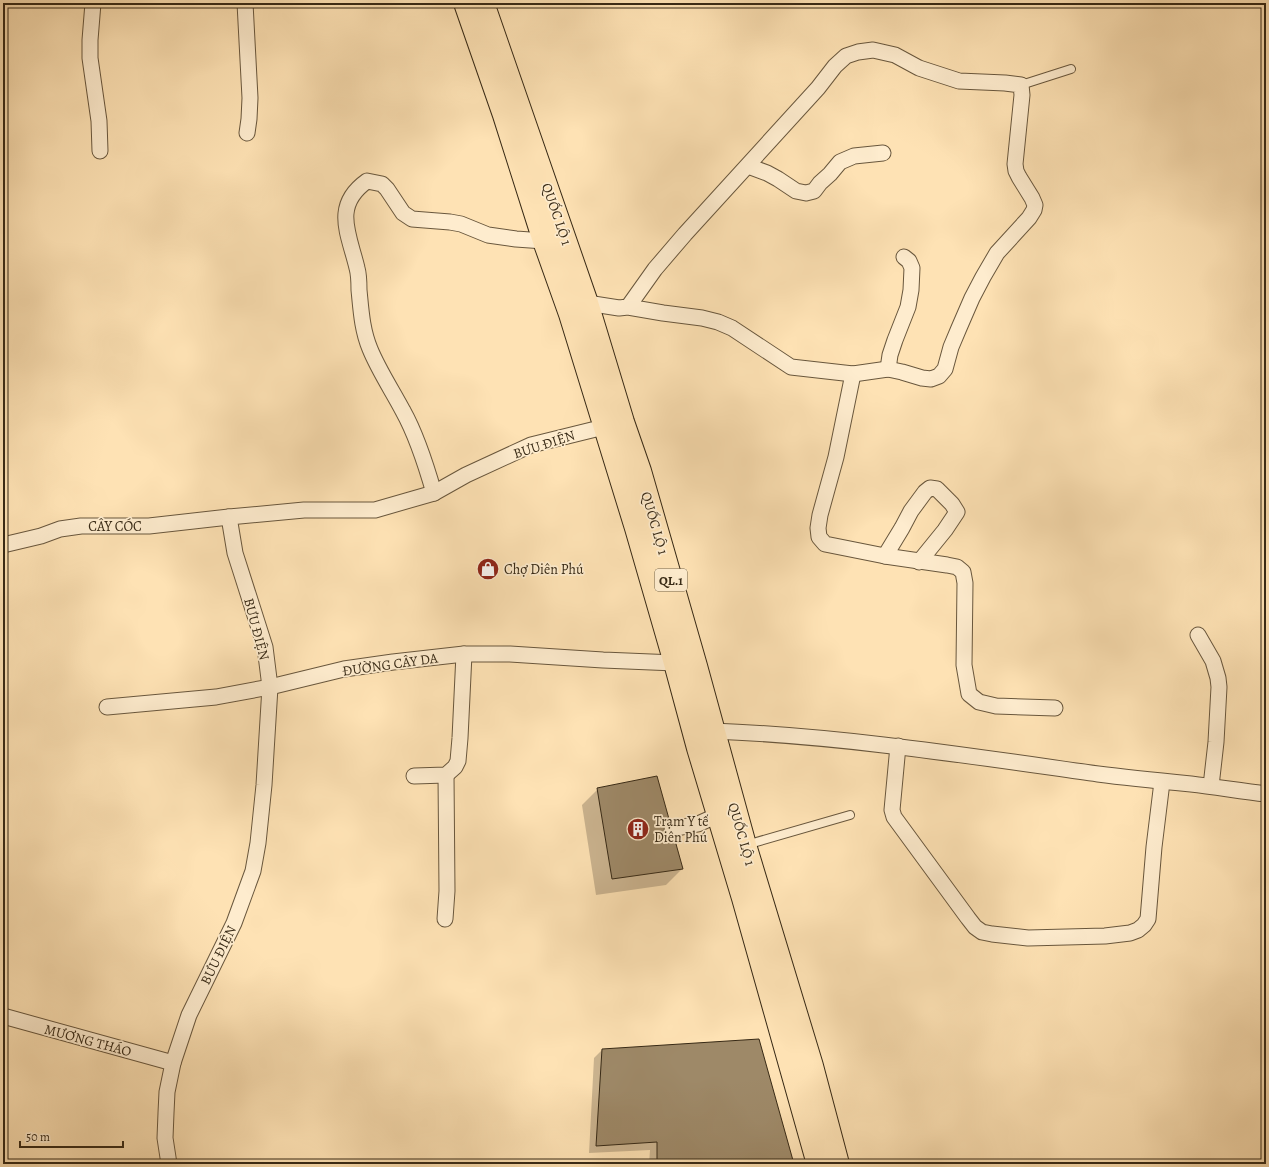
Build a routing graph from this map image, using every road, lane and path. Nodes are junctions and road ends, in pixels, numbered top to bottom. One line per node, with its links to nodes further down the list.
1 (93, 3): 8 (street)
2 (245, 3): 7 (street)
3 (465, 3): 11 (highway, QUỐC LỘ 1 / QL.1)
4 (484, 3): 13 (highway, QUỐC LỘ 1 / QL.1)
5 (1071, 69): 6 (lane)
6 (1021, 85): 10 (street); 15 (street)
7 (247, 133)
8 (100, 151)
9 (884, 153): 10 (street)
10 (748, 166): 14 (street)
11 (544, 241): 17 (highway, QUỐC LỘ 1 / QL.1); 18 (street)
12 (904, 257): 15 (street)
13 (587, 303): 14 (street); 29 (highway, QUỐC LỘ 1 / QL.1)
14 (628, 307): 16 (street)
15 (888, 369): 16 (street)
16 (853, 374): 21 (street)
17 (604, 427): 18 (street, BƯU ĐIỆN); 25 (highway, QUỐC LỘ 1 / QL.1)
18 (434, 493): 19 (street, BƯU ĐIỆN)
19 (229, 517): 20 (street, CÂY CÓC); 26 (street, BƯU ĐIỆN)
20 (3, 545)
21 (884, 556): 22 (street); 22 (street)
22 (919, 562): 28 (street)
23 (1198, 634): 34 (street)
24 (464, 654): 25 (street, ĐƯỜNG CÂY DA); 26 (street, ĐƯỜNG CÂY DA); 31 (street)
25 (675, 663): 36 (highway, QUỐC LỘ 1 / QL.1)
26 (270, 687): 27 (street, ĐƯỜNG CÂY DA); 42 (street, BƯU ĐIỆN)
27 (107, 707)
28 (1055, 708)
29 (713, 730): 30 (street); 39 (highway, QUỐC LỘ 1 / QL.1)
30 (898, 746): 33 (street); 33 (street)
31 (446, 775): 32 (street); 40 (street)
32 (414, 776)
33 (1162, 782): 34 (street)
34 (1211, 786): 35 (street)
35 (1266, 794)
36 (718, 815): 38 (street); 44 (highway, QUỐC LỘ 1 / QL.1)
37 (850, 815): 39 (lane)
38 (672, 829)
39 (745, 845): 45 (highway, QUỐC LỘ 1 / QL.1)
40 (445, 919)
41 (3, 1016): 42 (street, MƯƠNG THÁO)
42 (173, 1063): 43 (street, BƯU ĐIỆN)
43 (169, 1164)
44 (818, 1164)
45 (838, 1164)

